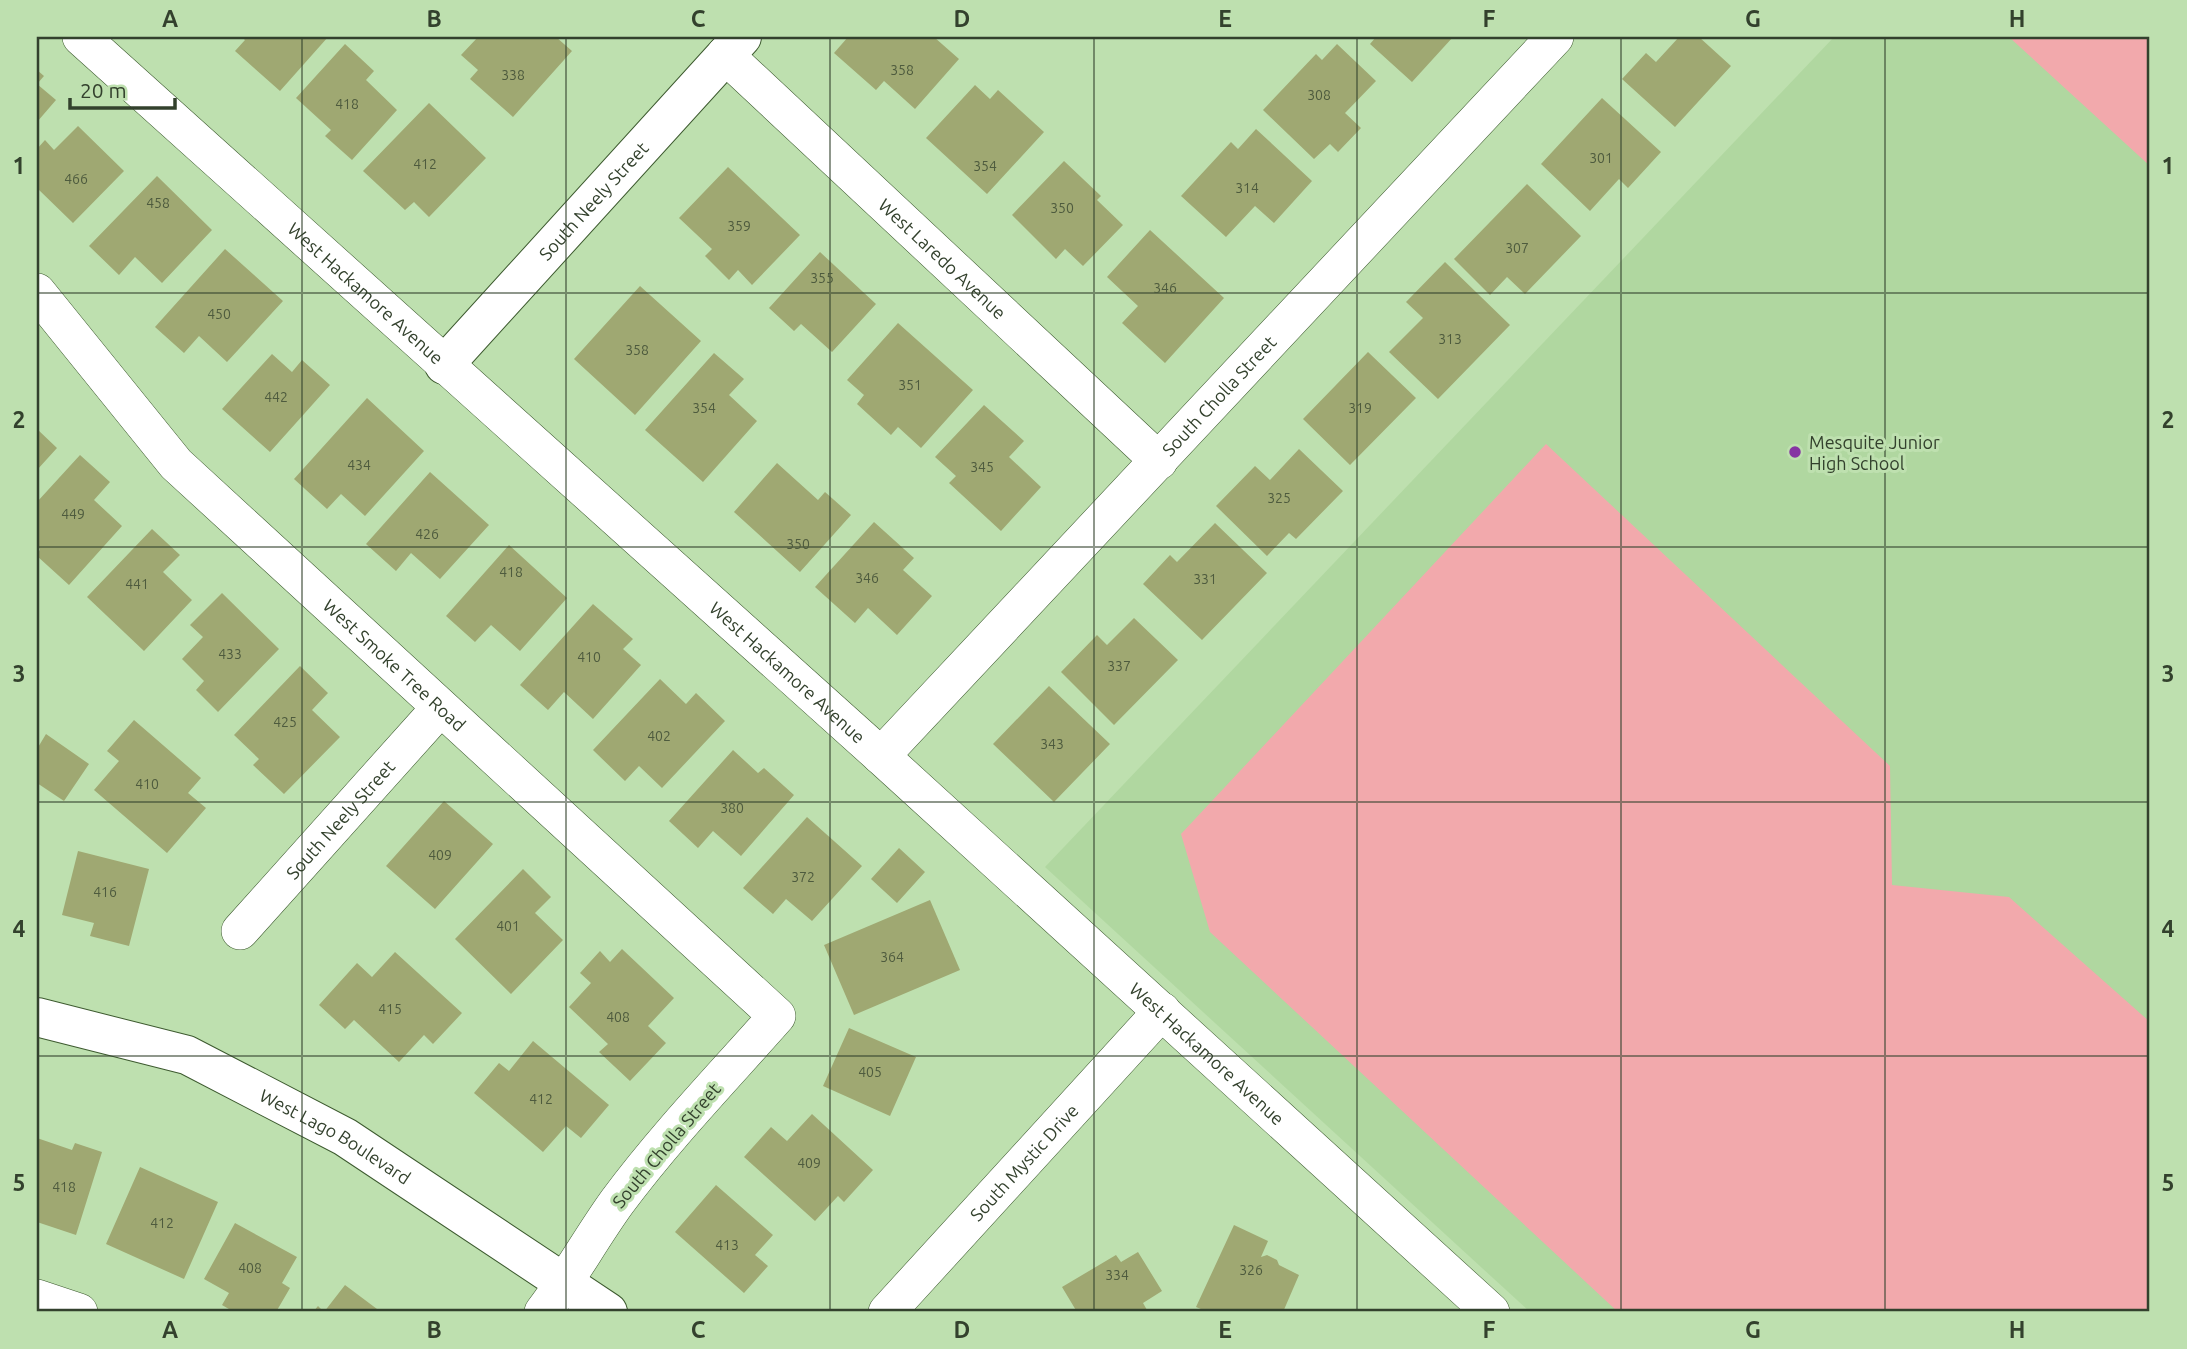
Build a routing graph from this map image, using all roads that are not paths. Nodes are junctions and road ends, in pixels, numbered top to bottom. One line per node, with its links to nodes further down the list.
1 (80, 37): 5 (street, West Hackamore Avenue)
2 (1555, 37): 6 (street, South Cholla Street)
3 (734, 46): 5 (street, South Neely Street); 6 (street, West Laredo Avenue)
4 (37, 292): 7 (street, West Smoke Tree Road)
5 (444, 365): 8 (street, West Hackamore Avenue)
6 (1159, 461): 8 (street, South Cholla Street)
7 (440, 708): 9 (street, South Neely Street); 11 (street, West Smoke Tree Road)
8 (881, 756): 10 (street, West Hackamore Avenue)
9 (240, 931)
10 (1161, 1010): 18 (street, South Mystic Drive); 19 (street, West Hackamore Avenue)
11 (777, 1016): 13 (street, South Cholla Street)
12 (37, 1017): 13 (street, West Lago Boulevard)
13 (566, 1282): 16 (street, South Cholla Street); 17 (street, West Lago Boulevard)
14 (37, 1297): 15 (street)
15 (79, 1312)
16 (543, 1312)
17 (608, 1312)
18 (887, 1312)
19 (1491, 1312)

